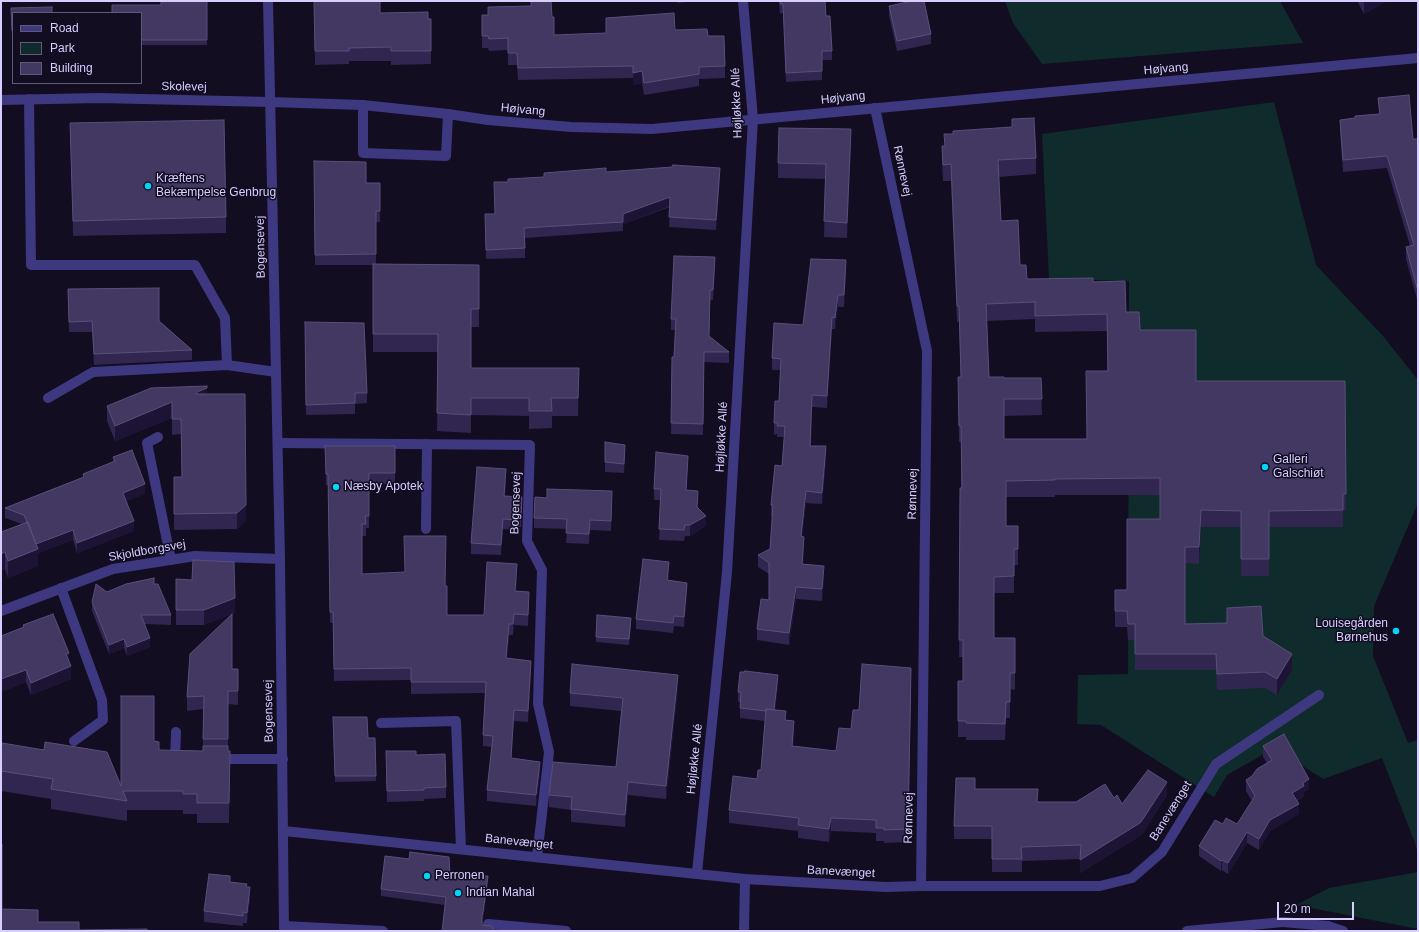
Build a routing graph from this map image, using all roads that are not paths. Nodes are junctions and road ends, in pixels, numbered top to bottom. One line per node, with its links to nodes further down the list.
1 (268, 1): 6 (street, Bogensevej)
2 (743, 1): 10 (street, Højløkke Allé)
3 (1418, 58): 8 (street, Højvang)
4 (29, 99): 5 (street, Skolevej); 6 (street, Skolevej); 11 (street)
5 (1, 100)
6 (270, 102): 7 (street, Højvang); 12 (street, Bogensevej)
7 (363, 105): 9 (street, Højvang); 9 (street)
8 (875, 108): 10 (street, Højvang); 34 (street, Rønnevej)
9 (448, 114): 10 (street, Højvang)
10 (753, 119): 32 (street, Højløkke Allé)
11 (227, 365): 12 (street); 13 (street)
12 (276, 372): 15 (street, Bogensevej)
13 (48, 398)
14 (158, 437): 19 (street)
15 (278, 443): 16 (street, Bogensevej); 18 (street, Bogensevej)
16 (427, 444): 17 (street); 31 (street, Bogensevej)
17 (426, 529)
18 (280, 559): 19 (street, Skjoldborgsvej); 28 (street, Bogensevej)
19 (171, 560): 20 (street, Skjoldborgsvej)
20 (61, 588): 21 (street, Skjoldborgsvej); 25 (street)
21 (1, 611)
22 (1319, 695): 34 (street, Banevænget)
23 (381, 723): 30 (street)
24 (176, 732): 26 (street)
25 (74, 741)
26 (190, 759)
27 (206, 759): 28 (street)
28 (283, 760): 29 (street, Bogensevej)
29 (284, 831): 30 (street, Banevænget); 36 (street, Bogensevej)
30 (461, 849): 31 (street, Banevænget)
31 (537, 857): 32 (street, Banevænget)
32 (697, 873): 33 (street, Banevænget)
33 (745, 879): 34 (street, Banevænget); 39 (street)
34 (921, 886)
35 (488, 924): 38 (street)
36 (284, 928): 37 (street)
37 (383, 931)
38 (566, 931)
39 (744, 931)
40 (1187, 931): 41 (street)
41 (1343, 931)

